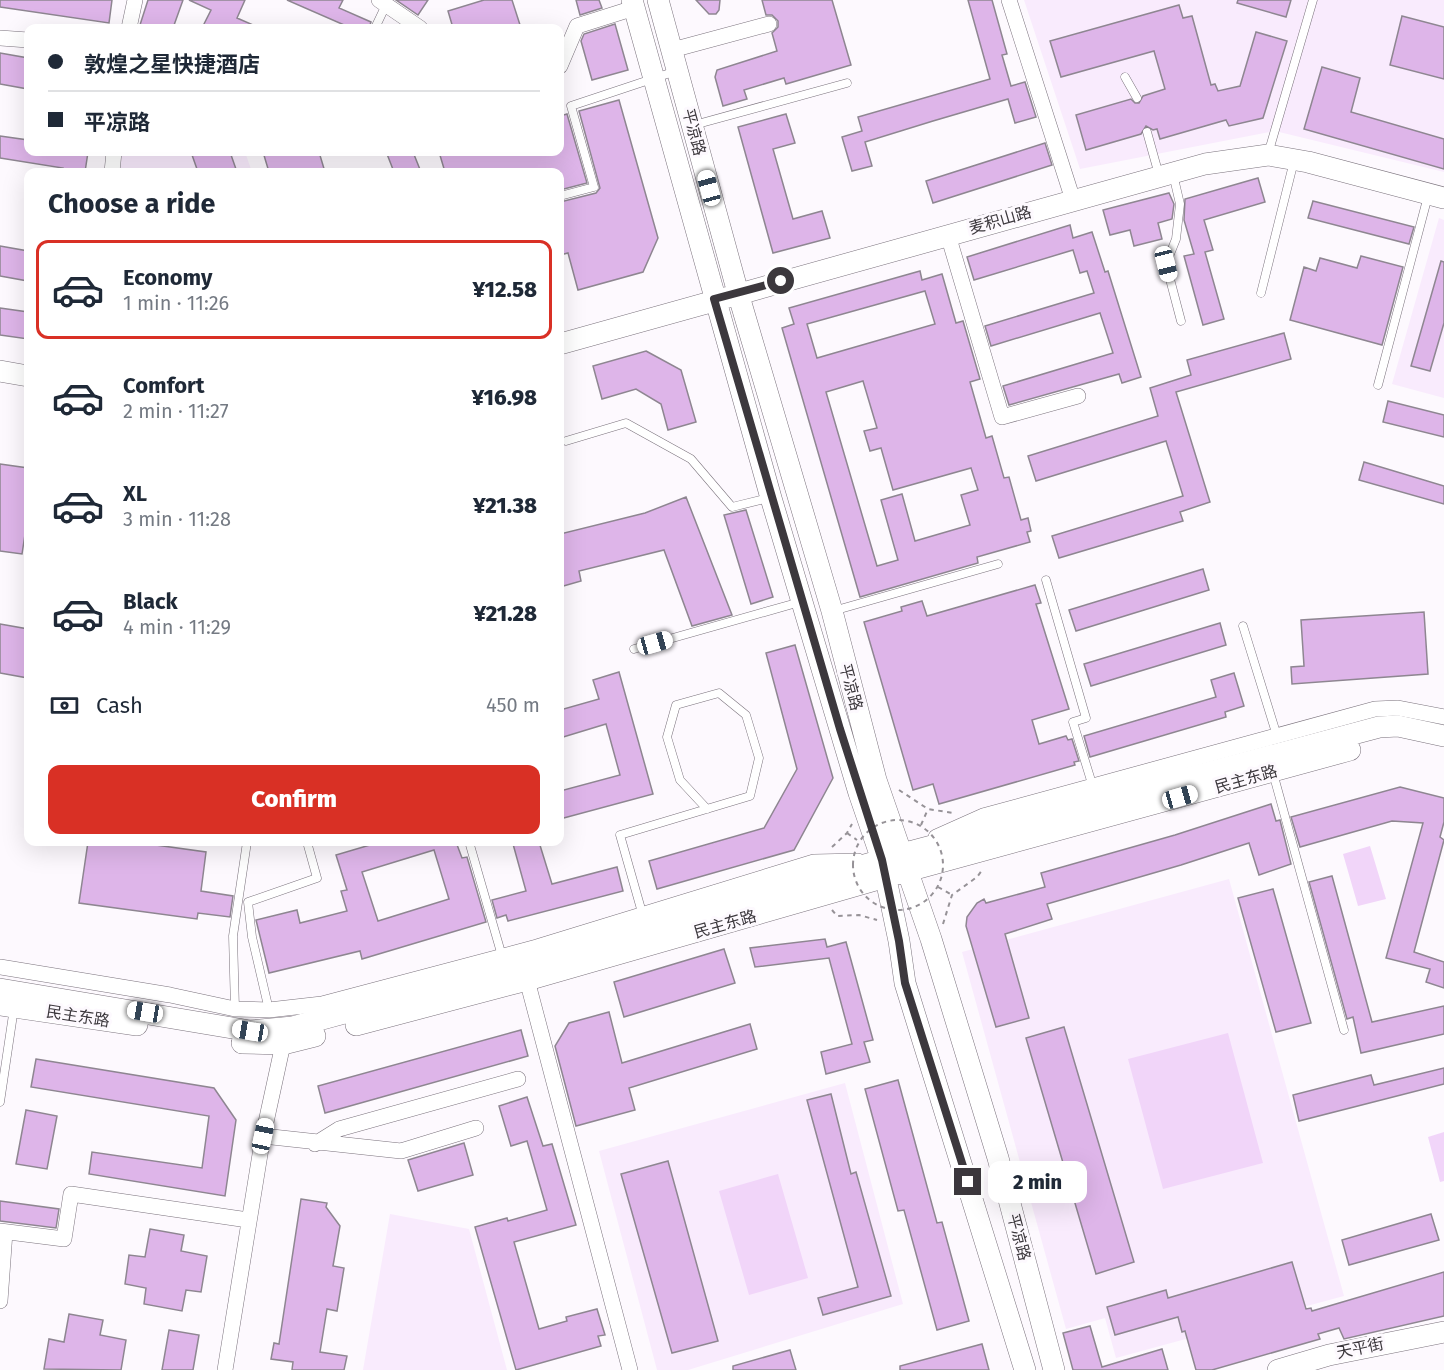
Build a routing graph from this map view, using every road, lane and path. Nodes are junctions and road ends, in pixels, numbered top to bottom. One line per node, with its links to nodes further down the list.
1 (135, 0): 7 (street)
2 (658, 0): 13 (street, 平凉路)
3 (1009, 0): 27 (street)
4 (1313, 0): 22 (lane)
5 (382, 2): 8 (lane); 9 (street)
6 (633, 4): 14 (street); 17 (street, 平凉路)
7 (130, 24)
8 (376, 24)
9 (414, 24)
10 (769, 24): 13 (street)
11 (0, 38): 12 (street)
12 (24, 40)
13 (672, 50): 15 (street, 平凉路)
14 (564, 57)
15 (678, 71): 17 (lane); 20 (street, 平凉路)
16 (1125, 76): 19 (lane)
17 (653, 79): 25 (lane); 31 (street, 平凉路)
18 (847, 83): 20 (lane)
19 (1137, 98)
20 (692, 126): 29 (street, 平凉路)
21 (1147, 132): 24 (lane)
22 (1268, 155): 23 (street, 麦积山路); 24 (street, 麦积山路)
23 (1294, 160): 26 (street, 麦积山路); 30 (lane)
24 (1166, 175): 27 (street, 麦积山路); 32 (lane)
25 (564, 195)
26 (1436, 196): 36 (lane)
27 (1073, 200): 28 (street, 麦积山路)
28 (948, 235): 29 (street, 麦积山路); 37 (street)
29 (738, 293): 31 (street, 麦积山路); 43 (street, 平凉路)
30 (1261, 293)
31 (714, 299): 33 (street, 麦积山路); 39 (street, 平凉路)
32 (1181, 321)
33 (564, 343)
34 (0, 371): 35 (street)
35 (24, 375)
36 (1378, 385)
37 (1078, 396)
38 (566, 441): 39 (lane)
39 (771, 498): 42 (street, 平凉路)
40 (998, 564): 43 (lane)
41 (1046, 580): 52 (lane)
42 (802, 602): 45 (lane); 61 (street, 平凉路)
43 (831, 611): 51 (street, 平凉路)
44 (1243, 626): 47 (lane)
45 (634, 648)
46 (1444, 717): 47 (street, 民主东路)
47 (1277, 736): 52 (street, 民主东路)
48 (1444, 736): 61 (street, 民主东路)
49 (1444, 751): 50 (street, 民主东路)
50 (1272, 771): 60 (street, 民主东路); 74 (lane)
51 (876, 780): 54 (path); 61 (street, 平凉路)
52 (1092, 787): 61 (street, 民主东路)
53 (707, 809): 53 (lane); 64 (lane)
54 (921, 825): 56 (path, bridge); 62 (path, bridge)
55 (847, 833): 56 (path)
56 (859, 842): 62 (path, bridge)
57 (246, 846): 72 (lane)
58 (308, 846): 73 (lane)
59 (470, 846): 66 (lane)
60 (996, 848): 61 (street, 民主东路); 62 (path)
61 (894, 865): 63 (street, 民主东路); 64 (street, 民主东路); 70 (street, 民主东路); 87 (street, 平凉路); 88 (street, 平凉路)
62 (938, 887)
63 (820, 897): 65 (path); 68 (street, 民主东路)
64 (643, 916): 66 (street, 民主东路)
65 (871, 918)
66 (502, 956): 73 (street, 民主东路)
67 (0, 968): 70 (street, 民主东路)
68 (527, 980): 75 (street, 民主东路); 86 (street)
69 (0, 989): 70 (street, 民主东路)
70 (168, 1005): 72 (street, 民主东路)
71 (7, 1006): 75 (street, 民主东路); 77 (lane)
72 (235, 1009): 73 (street, 民主东路)
73 (269, 1010)
74 (1344, 1030)
75 (283, 1044): 79 (street)
76 (518, 1079): 80 (street)
77 (0, 1102)
78 (476, 1128): 80 (street)
79 (263, 1136): 80 (street); 81 (street)
80 (315, 1143)
81 (248, 1220): 82 (street); 85 (street)
82 (2, 1232): 83 (street)
83 (0, 1301)
84 (1444, 1332): 89 (street, 天平街)
85 (225, 1370)
86 (630, 1370)
87 (1025, 1370)
88 (1054, 1370)
89 (1278, 1370)

